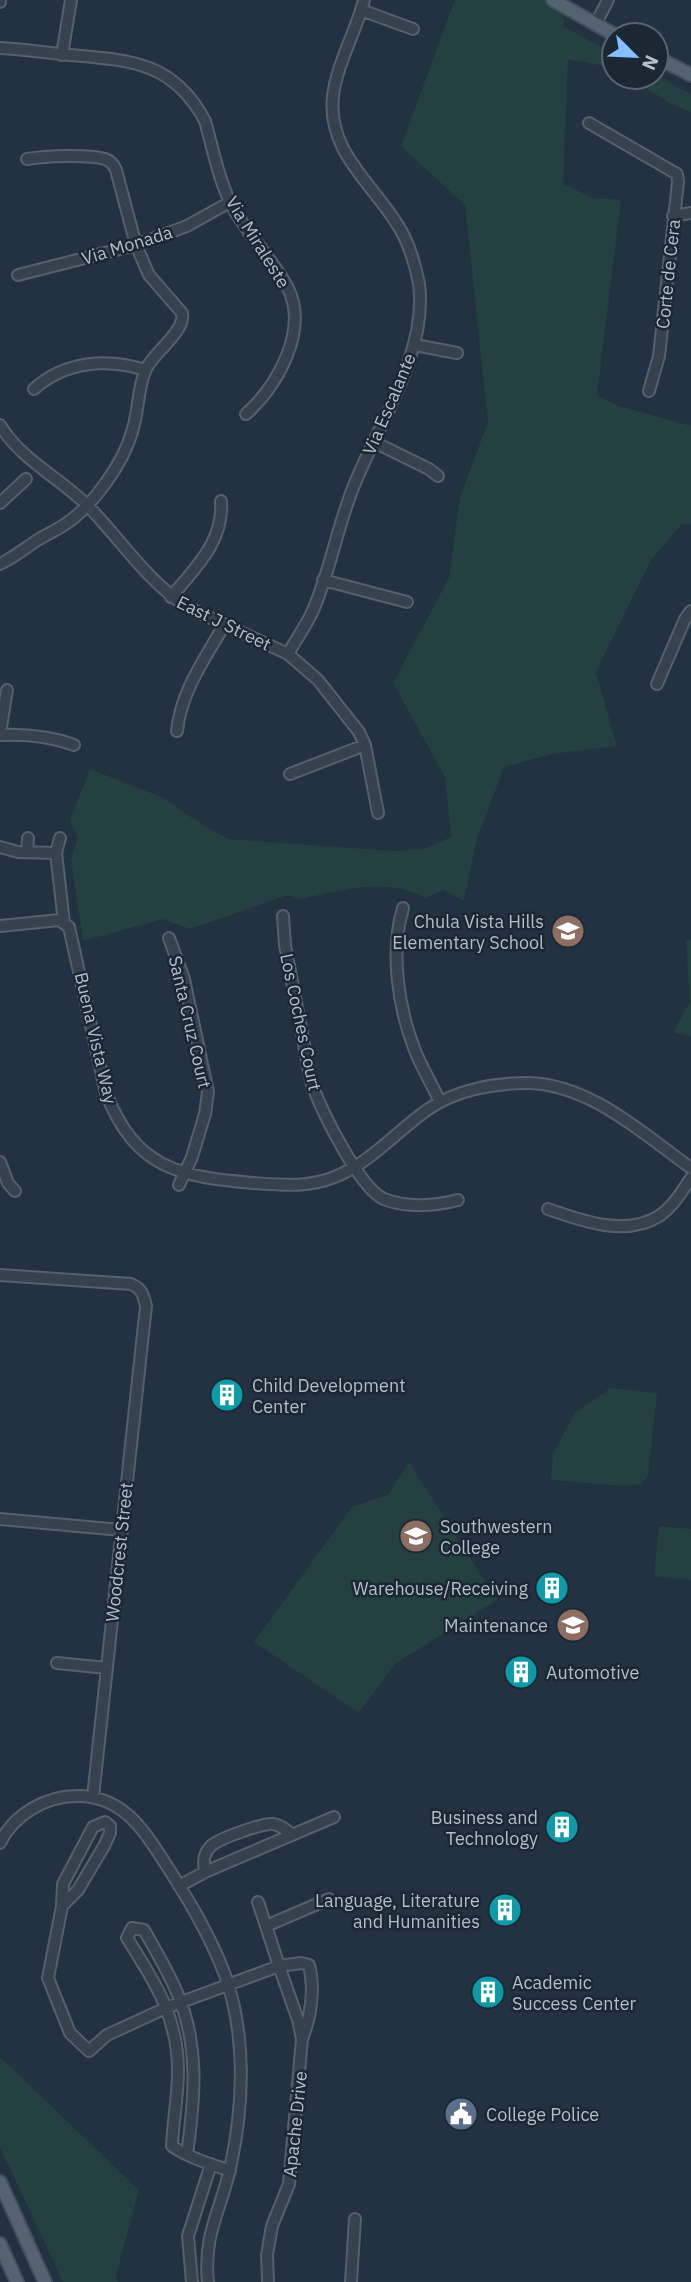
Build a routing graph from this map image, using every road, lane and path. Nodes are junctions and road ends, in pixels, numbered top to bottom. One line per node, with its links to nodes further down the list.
1 (71, 0): 9 (street)
2 (553, 0): 5 (main road)
3 (608, 0): 5 (street)
4 (363, 5): 7 (street); 19 (street, Via Escalante)
5 (595, 25): 6 (main road)
6 (600, 28)
7 (413, 29)
8 (0, 48): 9 (street, Via Miraleste)
9 (62, 55): 14 (street, Via Miraleste)
10 (670, 64): 11 (main road)
11 (691, 75)
12 (589, 123): 16 (street, Corte de Cera)
13 (27, 159): 17 (street)
14 (230, 202): 17 (street, Via Monada); 24 (street, Via Miraleste)
15 (691, 213): 16 (street)
16 (673, 216): 23 (street, Corte de Cera)
17 (136, 245): 18 (street, Via Monada); 21 (street)
18 (18, 275)
19 (415, 345): 20 (street); 26 (street, Via Escalante)
20 (457, 353)
21 (145, 370): 22 (street); 31 (street)
22 (34, 389)
23 (649, 391)
24 (246, 414)
25 (0, 425): 31 (street, East J Street)
26 (374, 442): 27 (street); 33 (street, Via Escalante)
27 (438, 476)
28 (26, 479): 30 (street)
29 (221, 501): 34 (street)
30 (0, 503)
31 (87, 505): 32 (street); 34 (street, East J Street)
32 (0, 564)
33 (323, 580): 35 (street); 38 (street, Via Escalante)
34 (172, 597): 37 (street, East J Street)
35 (407, 602)
36 (691, 611): 39 (street)
37 (224, 625): 38 (street, East J Street); 41 (street)
38 (288, 654): 44 (street, East J Street)
39 (657, 684)
40 (7, 690): 42 (street)
41 (177, 731)
42 (0, 734): 43 (street)
43 (74, 745)
44 (365, 746): 45 (street); 46 (street, East J Street)
45 (290, 774)
46 (378, 813)
47 (28, 838): 50 (street)
48 (60, 838): 51 (street)
49 (0, 847): 50 (street)
50 (27, 852): 51 (street)
51 (56, 853): 54 (street, Buena Vista Way)
52 (403, 908): 57 (street)
53 (284, 916): 59 (street, Los Coches Court)
54 (64, 922): 55 (street); 61 (street, Buena Vista Way)
55 (0, 926)
56 (169, 938): 61 (street, Santa Cruz Court)
57 (440, 1102): 59 (street, Buena Vista Way); 60 (street, Buena Vista Way)
58 (0, 1162): 64 (street)
59 (355, 1167): 61 (street, Buena Vista Way); 65 (street, Los Coches Court)
60 (691, 1168)
61 (185, 1173): 63 (street, Santa Cruz Court)
62 (691, 1178): 66 (street)
63 (179, 1185)
64 (15, 1191)
65 (458, 1200)
66 (548, 1209)
67 (0, 1275): 69 (street, Woodcrest Street)
68 (0, 1519): 69 (street)
69 (121, 1530): 71 (street, Woodcrest Street)
70 (57, 1663): 71 (street)
71 (107, 1668): 72 (street, Woodcrest Street)
72 (93, 1797): 75 (street); 77 (street)
73 (334, 1817): 74 (street)
74 (292, 1835): 76 (street); 76 (street)
75 (0, 1843)
76 (205, 1872): 77 (street)
77 (180, 1886): 83 (street)
78 (329, 1899): 81 (street)
79 (258, 1902): 81 (street, Apache Drive)
80 (62, 1906): 80 (street); 85 (street)
81 (266, 1926): 82 (street, Apache Drive)
82 (279, 1966): 83 (street); 86 (street, Apache Drive); 86 (street)
83 (228, 1985): 84 (street); 89 (street)
84 (181, 2003): 85 (street); 85 (street); 87 (street)
85 (168, 2007): 87 (street)
86 (302, 2039): 97 (street, Apache Drive)
87 (187, 2154): 88 (street)
88 (211, 2164): 89 (street); 95 (street)
89 (230, 2171): 96 (street)
90 (0, 2182): 94 (main road)
91 (355, 2218): 98 (street)
92 (0, 2244): 93 (main road)
93 (17, 2282)
94 (45, 2282)
95 (192, 2282)
96 (208, 2282)
97 (268, 2282)
98 (351, 2282)

